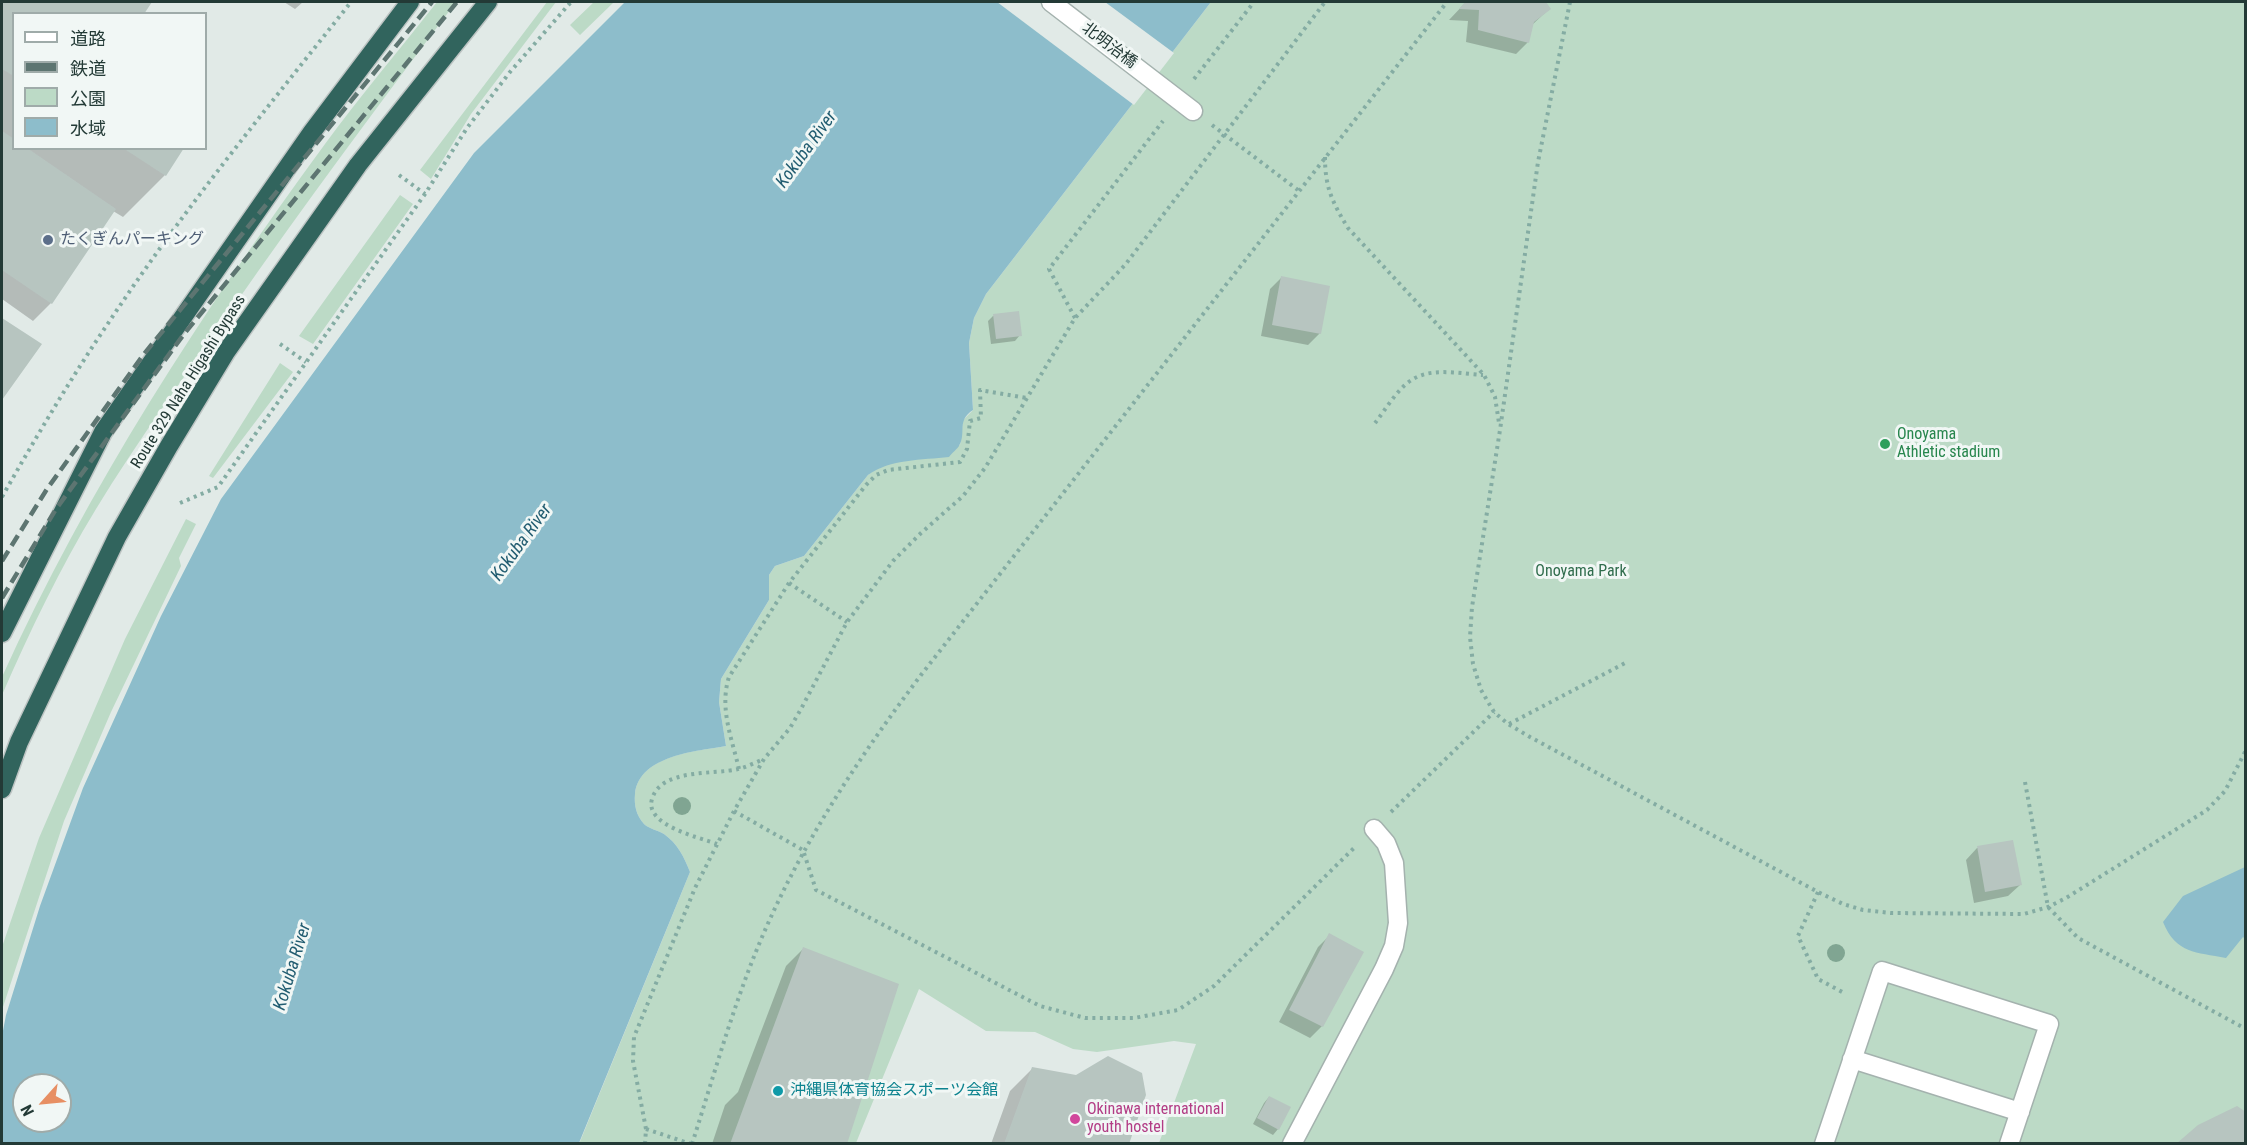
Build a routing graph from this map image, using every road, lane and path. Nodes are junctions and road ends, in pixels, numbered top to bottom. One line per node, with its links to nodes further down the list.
1 (351, 2): 24 (path)
2 (410, 2): 28 (highway)
3 (488, 2): 36 (highway, Route 329 Naha Higashi Bypass)
4 (571, 2): 16 (path)
5 (1051, 2): 10 (street, 北明治橋)
6 (1254, 2): 10 (path)
7 (1325, 2): 12 (path)
8 (1447, 2): 13 (path)
9 (1570, 2): 23 (path)
10 (1180, 100): 17 (path)
11 (1214, 126): 12 (path)
12 (1223, 135): 15 (path); 17 (path)
13 (1325, 155): 15 (path); 20 (path)
14 (399, 175): 16 (path)
15 (1298, 190): 40 (path)
16 (425, 194): 19 (path)
17 (1075, 318): 21 (path)
18 (280, 344): 19 (path)
19 (306, 362): 25 (path)
20 (1484, 375): 22 (path); 23 (path)
21 (1027, 398): 26 (path); 27 (path)
22 (1375, 423)
23 (1500, 430): 30 (path)
24 (2, 497)
25 (180, 503)
26 (789, 583): 27 (path); 34 (path)
27 (847, 622): 33 (path)
28 (2, 633)
29 (1627, 662): 31 (path)
30 (1494, 712): 31 (path); 38 (path)
31 (1508, 724): 41 (path)
32 (2246, 750): 42 (path)
33 (764, 759): 34 (path); 37 (path)
34 (739, 769): 39 (path)
35 (2025, 782): 42 (path)
36 (2, 789)
37 (734, 810): 39 (path); 40 (path)
38 (1374, 829): 40 (path); 50 (street)
39 (717, 844): 47 (path)
40 (803, 850): 49 (path)
41 (1818, 892): 42 (path); 43 (path)
42 (2048, 907): 44 (path)
43 (1870, 1006): 45 (street); 46 (street)
44 (2246, 1029)
45 (1852, 1059): 46 (street); 51 (street)
46 (2020, 1112): 52 (street)
47 (646, 1129): 48 (path); 49 (path)
48 (645, 1143)
49 (692, 1143)
50 (1292, 1143)
51 (1824, 1143)
52 (2009, 1143)

